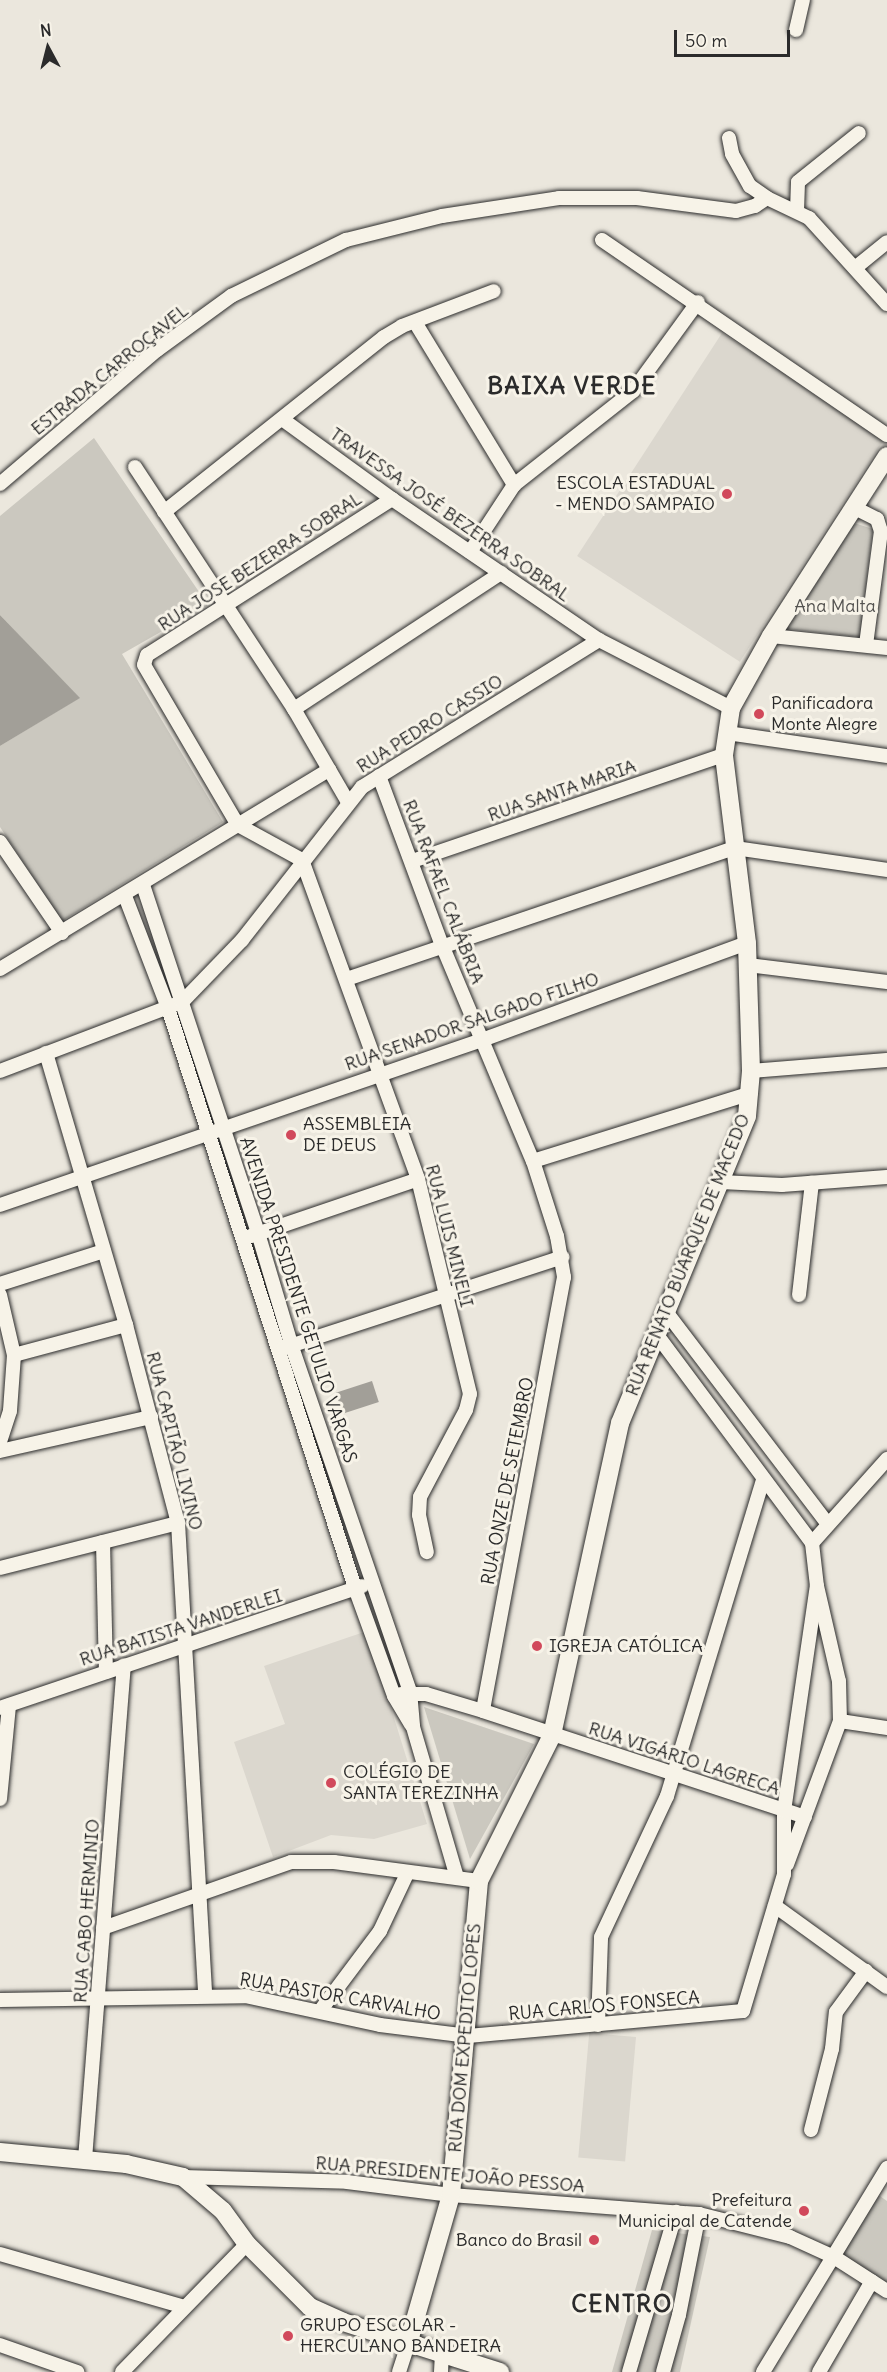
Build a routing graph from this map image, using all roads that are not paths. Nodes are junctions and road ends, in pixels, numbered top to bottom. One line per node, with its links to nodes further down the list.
1 (803, 0): 2 (street)
2 (796, 30)
3 (859, 132): 6 (street)
4 (729, 138): 5 (street)
5 (767, 198): 6 (street); 18 (street, ESTRADA CARROÇAVEL)
6 (797, 211): 9 (street)
7 (602, 240): 11 (street)
8 (887, 242): 9 (street)
9 (855, 268): 12 (street)
10 (495, 291): 13 (street)
11 (698, 302): 15 (street); 19 (street)
12 (887, 304)
13 (415, 322): 14 (street); 19 (street)
14 (282, 419): 20 (street, TRAVESSA JOSÉ BEZERRA SOBRAL); 22 (street)
15 (887, 435)
16 (887, 456): 21 (street, RUA RENATO BUARQUE DE MACEDO)
17 (135, 467): 22 (street)
18 (0, 484)
19 (514, 485): 23 (street)
20 (392, 499): 23 (street, TRAVESSA JOSÉ BEZERRA SOBRAL); 25 (street, RUA JOSE BEZERRA SOBRAL)
21 (855, 508): 26 (street, RUA RENATO BUARQUE DE MACEDO); 28 (street)
22 (164, 512): 25 (street)
23 (470, 552): 24 (street, TRAVESSA JOSÉ BEZERRA SOBRAL)
24 (501, 573): 27 (street, TRAVESSA JOSÉ BEZERRA SOBRAL); 31 (street)
25 (226, 605): 31 (street); 38 (street, RUA JOSE BEZERRA SOBRAL)
26 (771, 636): 28 (street); 30 (street, RUA RENATO BUARQUE DE MACEDO)
27 (599, 640): 30 (street); 36 (street, RUA PEDRO CASSIO)
28 (866, 645): 29 (street)
29 (887, 648)
30 (731, 708): 32 (street, RUA RENATO BUARQUE DE MACEDO)
31 (294, 709): 35 (street)
32 (727, 733): 33 (street, RUA RENATO BUARQUE DE MACEDO); 34 (street)
33 (724, 755): 40 (street, RUA RENATO BUARQUE DE MACEDO); 42 (street, RUA SANTA MARIA)
34 (887, 756)
35 (329, 770): 37 (street); 38 (street)
36 (379, 776): 37 (street, RUA PEDRO CASSIO); 42 (street, RUA RAFAEL CALÁBRIA)
37 (348, 802): 41 (street, RUA PEDRO CASSIO)
38 (238, 825): 41 (street); 44 (street)
39 (0, 842): 46 (street)
40 (735, 848): 43 (street); 47 (street, RUA RENATO BUARQUE DE MACEDO); 48 (street)
41 (302, 860): 51 (street, RUA LUIS MINELI); 53 (street, RUA PEDRO CASSIO)
42 (412, 861): 48 (street, RUA RAFAEL CALÁBRIA)
43 (887, 870)
44 (143, 885): 45 (street); 53 (street, AVENIDA PRESIDENTE GETULIO VARGAS)
45 (125, 896): 46 (street); 54 (street, AVENIDA PRESIDENTE GETULIO VARGAS)
46 (62, 933): 50 (street)
47 (747, 943): 49 (street, RUA RENATO BUARQUE DE MACEDO); 55 (street, RUA SENADOR SALGADO FILHO)
48 (442, 945): 51 (street); 55 (street, RUA RAFAEL CALÁBRIA)
49 (748, 965): 52 (street); 59 (street, RUA RENATO BUARQUE DE MACEDO)
50 (0, 969)
51 (347, 979): 60 (street, RUA LUIS MINELI)
52 (887, 982)
53 (182, 1002): 54 (street); 62 (street, AVENIDA PRESIDENTE GETULIO VARGAS)
54 (168, 1008): 56 (street); 63 (street, AVENIDA PRESIDENTE GETULIO VARGAS)
55 (482, 1040): 60 (street, RUA SENADOR SALGADO FILHO); 64 (street, RUA RAFAEL CALÁBRIA)
56 (46, 1053): 58 (street); 65 (street, RUA CAPITÃO LIVINO)
57 (887, 1060): 59 (street)
58 (0, 1071)
59 (751, 1071): 61 (street, RUA RENATO BUARQUE DE MACEDO)
60 (381, 1072): 62 (street, RUA SENADOR SALGADO FILHO); 67 (street, RUA LUIS MINELI)
61 (751, 1093): 64 (street); 68 (street, RUA RENATO BUARQUE DE MACEDO)
62 (223, 1128): 63 (street, RUA SENADOR SALGADO FILHO); 71 (street, AVENIDA PRESIDENTE GETULIO VARGAS)
63 (208, 1133): 65 (street, RUA SENADOR SALGADO FILHO); 72 (street, AVENIDA PRESIDENTE GETULIO VARGAS)
64 (533, 1161): 74 (street, RUA RAFAEL CALÁBRIA)
65 (82, 1174): 70 (street, RUA SENADOR SALGADO FILHO); 73 (street, RUA CAPITÃO LIVINO)
66 (887, 1177): 69 (street)
67 (418, 1179): 71 (street); 78 (street, RUA LUIS MINELI)
68 (721, 1182): 69 (street); 79 (street, RUA RENATO BUARQUE DE MACEDO)
69 (812, 1183): 77 (street)
70 (0, 1205)
71 (258, 1233): 72 (street); 82 (street, AVENIDA PRESIDENTE GETULIO VARGAS)
72 (243, 1239): 83 (street, AVENIDA PRESIDENTE GETULIO VARGAS)
73 (104, 1251): 75 (street); 80 (street, RUA CAPITÃO LIVINO)
74 (562, 1257): 78 (street); 105 (street, RUA ONZE DE SETEMBRO)
75 (0, 1284)
76 (0, 1295): 84 (street)
77 (799, 1295)
78 (445, 1297): 82 (street); 94 (street, RUA LUIS MINELI)
79 (667, 1313): 81 (street, RUA RENATO BUARQUE DE MACEDO); 91 (street)
80 (126, 1325): 84 (street); 85 (street, RUA CAPITÃO LIVINO)
81 (657, 1335): 89 (street); 109 (street, RUA RENATO BUARQUE DE MACEDO)
82 (292, 1347): 83 (street); 96 (street, AVENIDA PRESIDENTE GETULIO VARGAS)
83 (276, 1350): 98 (street, AVENIDA PRESIDENTE GETULIO VARGAS)
84 (14, 1355): 86 (street)
85 (152, 1417): 87 (street); 90 (street, RUA CAPITÃO LIVINO)
86 (0, 1441)
87 (0, 1451)
88 (887, 1459): 91 (street)
89 (763, 1480): 93 (street); 110 (street)
90 (178, 1523): 92 (street); 99 (street, RUA CAPITÃO LIVINO)
91 (828, 1524): 93 (street)
92 (103, 1542): 95 (street); 101 (street)
93 (812, 1543): 97 (street)
94 (427, 1552)
95 (0, 1568)
96 (373, 1582): 98 (street, RUA BATISTA VANDERLEI); 102 (street, AVENIDA PRESIDENTE GETULIO VARGAS)
97 (817, 1586): 106 (street); 112 (street)
98 (355, 1588): 99 (street, RUA BATISTA VANDERLEI); 103 (street, AVENIDA PRESIDENTE GETULIO VARGAS)
99 (186, 1648): 100 (street, RUA BATISTA VANDERLEI); 118 (street, RUA CAPITÃO LIVINO)
100 (124, 1666): 101 (street, RUA BATISTA VANDERLEI); 120 (street, RUA CABO HERMINIO)
101 (106, 1672): 104 (street, RUA BATISTA VANDERLEI)
102 (410, 1691): 103 (street); 105 (street, RUA VIGÁRIO LAGRECA); 107 (street, AVENIDA PRESIDENTE GETULIO VARGAS)
103 (394, 1696): 107 (street, AVENIDA PRESIDENTE GETULIO VARGAS)
104 (4, 1707): 111 (street)
105 (483, 1711): 109 (street, RUA VIGÁRIO LAGRECA)
106 (840, 1721): 108 (street); 113 (street)
107 (413, 1727): 116 (street, AVENIDA PRESIDENTE GETULIO VARGAS)
108 (887, 1728)
109 (552, 1735): 110 (street, RUA VIGÁRIO LAGRECA); 117 (street, RUA RENATO BUARQUE DE MACEDO)
110 (675, 1774): 112 (street, RUA VIGÁRIO LAGRECA); 127 (street)
111 (0, 1799)
112 (784, 1811): 113 (street, RUA VIGÁRIO LAGRECA); 115 (street)
113 (805, 1817): 115 (street)
114 (407, 1874): 116 (street); 118 (street); 126 (street)
115 (783, 1874): 119 (street)
116 (457, 1877): 117 (street)
117 (479, 1881): 128 (street, RUA DOM EXPEDITO LOPES)
118 (198, 1893): 120 (street); 123 (street, RUA CAPITÃO LIVINO)
119 (775, 1906): 121 (street); 127 (street, RUA CARLOS FONSECA)
120 (103, 1928): 124 (street, RUA CABO HERMINIO)
121 (866, 1971): 122 (street); 129 (street)
122 (887, 1987)
123 (206, 1994): 124 (street, RUA PASTOR CARVALHO); 126 (street, RUA PASTOR CARVALHO)
124 (99, 1997): 125 (street, RUA PASTOR CARVALHO); 131 (street, RUA CABO HERMINIO)
125 (0, 2000)
126 (320, 2011): 128 (street, RUA PASTOR CARVALHO)
127 (598, 2025): 128 (street, RUA CARLOS FONSECA)
128 (468, 2036): 135 (street, RUA DOM EXPEDITO LOPES)
129 (811, 2130)
130 (0, 2152): 131 (street)
131 (85, 2158): 133 (street)
132 (887, 2168): 134 (street)
133 (183, 2177): 135 (street, RUA PRESIDENTE JOÃO PESSOA); 138 (street)
134 (881, 2189): 140 (street)
135 (451, 2195): 136 (street, RUA PRESIDENTE JOÃO PESSOA); 144 (street, RUA DOM EXPEDITO LOPES)
136 (676, 2212): 137 (street, RUA PRESIDENTE JOÃO PESSOA); 151 (street)
137 (699, 2214): 140 (street, RUA PRESIDENTE JOÃO PESSOA); 152 (street)
138 (248, 2244): 143 (street); 144 (street)
139 (0, 2254): 143 (street)
140 (834, 2257): 141 (street, RUA PRESIDENTE JOÃO PESSOA); 153 (street)
141 (872, 2281): 142 (street, RUA PRESIDENTE JOÃO PESSOA); 154 (street)
142 (887, 2291)
143 (185, 2307): 148 (street)
144 (408, 2344): 146 (street); 149 (street)
145 (0, 2345): 147 (street)
146 (441, 2363): 150 (street)
147 (77, 2372)
148 (122, 2372)
149 (399, 2372)
150 (500, 2372)
151 (629, 2372)
152 (663, 2372)
153 (763, 2372)
154 (819, 2372)

